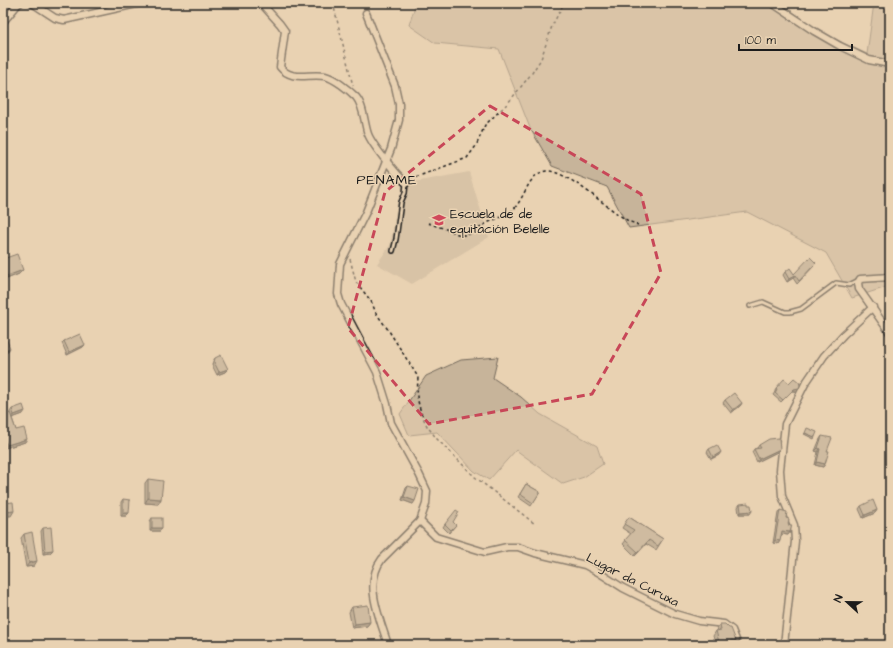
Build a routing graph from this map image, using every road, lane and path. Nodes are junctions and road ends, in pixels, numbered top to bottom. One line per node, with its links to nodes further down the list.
1 (19, 3): 9 (street)
2 (32, 3): 3 (street)
3 (141, 3)
4 (261, 3): 11 (street)
5 (333, 3): 11 (path)
6 (564, 3): 13 (path)
7 (772, 3): 10 (street)
8 (366, 13): 12 (street)
9 (3, 22)
10 (890, 64)
11 (356, 97): 12 (street)
12 (387, 161): 13 (street); 23 (street)
13 (404, 181): 16 (lane)
14 (428, 223): 15 (path)
15 (638, 224)
16 (393, 251)
17 (350, 259): 24 (path)
18 (890, 277): 19 (street)
19 (860, 279): 20 (lane); 21 (street)
20 (750, 306)
21 (873, 307): 22 (street); 27 (street)
22 (890, 333)
23 (420, 521): 25 (street); 26 (street, Lugar da Curuxa)
24 (535, 524)
25 (388, 645)
26 (738, 645)
27 (784, 645)

